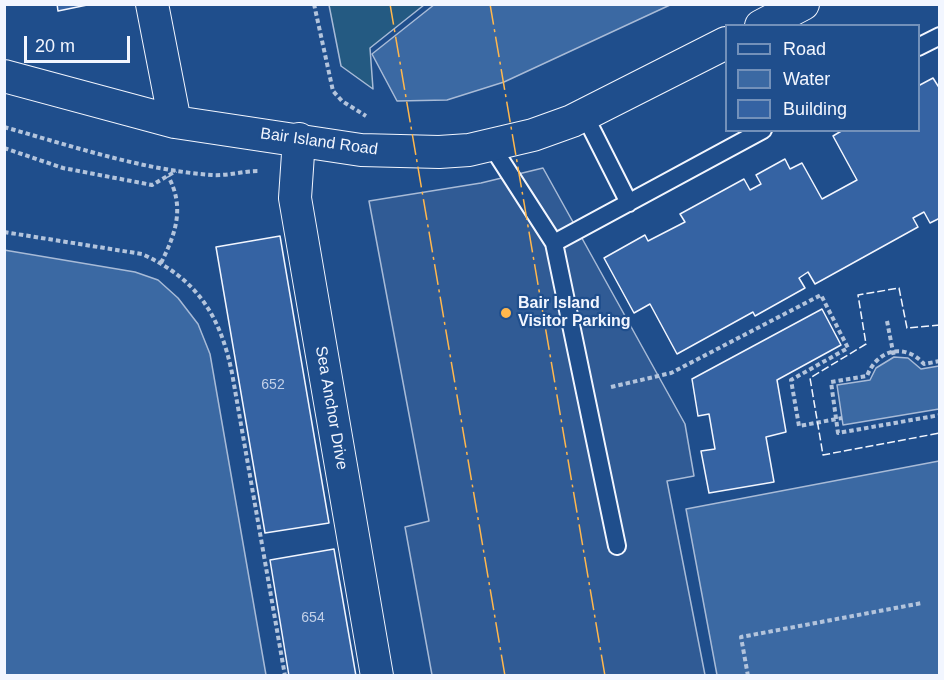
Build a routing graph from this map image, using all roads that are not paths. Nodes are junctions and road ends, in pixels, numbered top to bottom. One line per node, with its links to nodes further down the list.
1 (152, 4): 9 (street)
2 (803, 4): 3 (street)
3 (765, 24)
4 (939, 36): 6 (lane)
5 (725, 44): 8 (street, Bair Island Road)
6 (920, 46)
7 (4, 76): 9 (street, Bair Island Road)
8 (584, 114): 12 (street, Bair Island Road); 13 (lane)
9 (175, 122): 11 (street, Bair Island Road)
10 (759, 132): 13 (lane)
11 (299, 139): 12 (street, Bair Island Road); 16 (street, Sea Anchor Drive)
12 (491, 145): 14 (lane)
13 (629, 203): 14 (lane)
14 (554, 243): 15 (lane)
15 (617, 546)
16 (377, 675)

